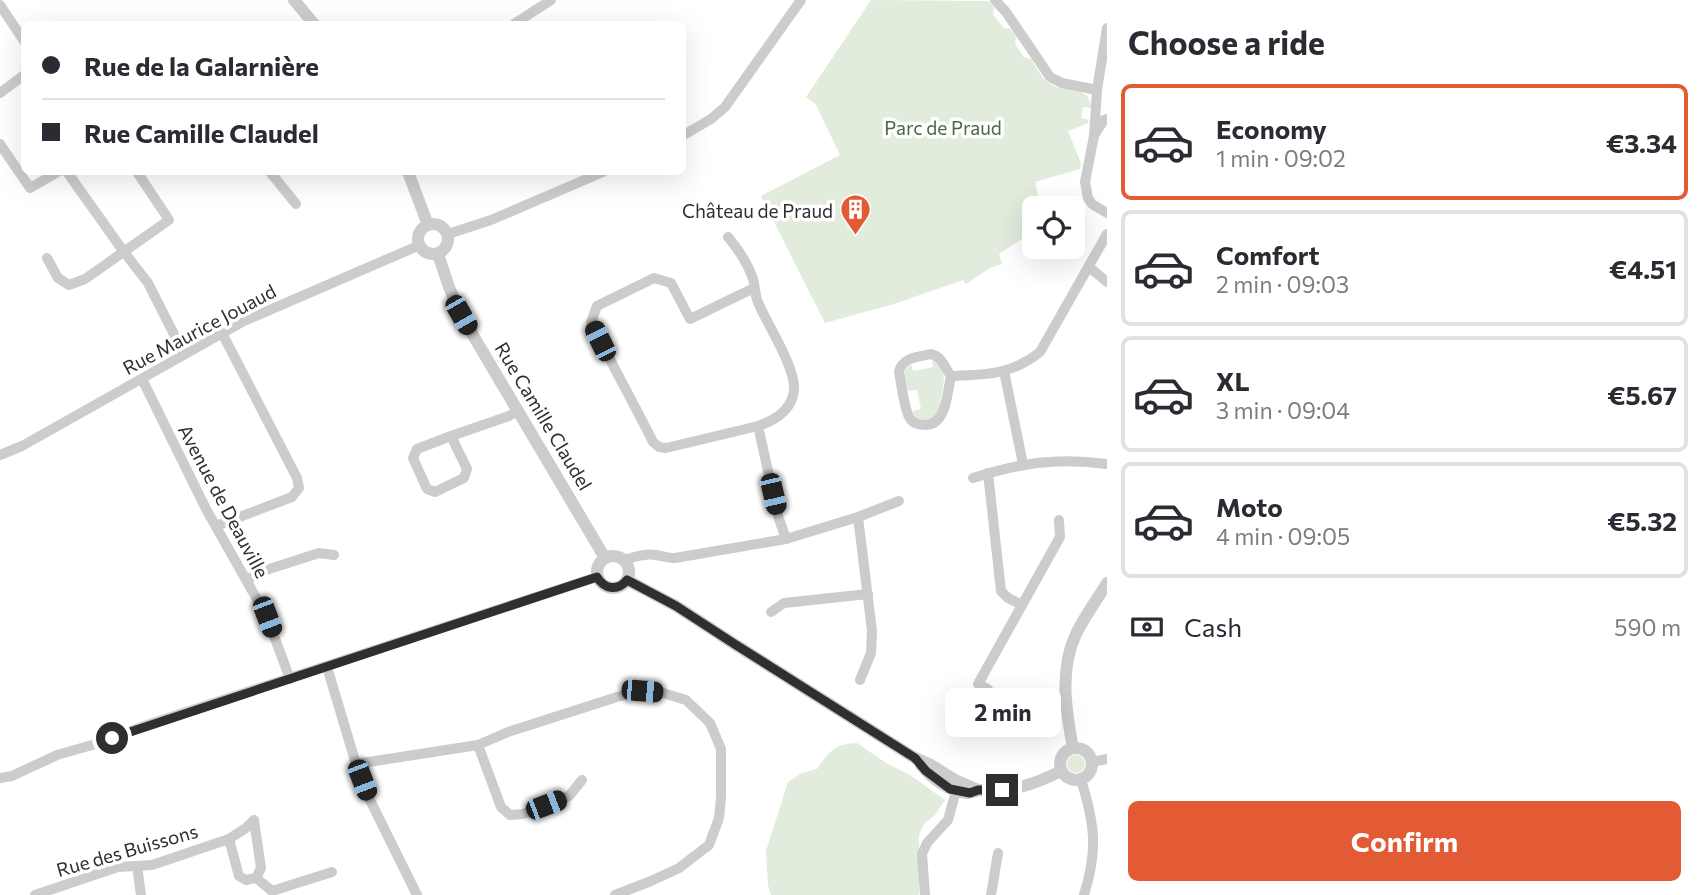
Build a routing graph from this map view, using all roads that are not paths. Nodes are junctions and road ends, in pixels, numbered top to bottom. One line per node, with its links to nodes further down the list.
1 (551, 0): 7 (street)
2 (800, 0): 14 (street)
3 (995, 0): 11 (street)
4 (299, 2): 6 (street)
5 (0, 5): 9 (street)
6 (312, 21)
7 (519, 21)
8 (1107, 28): 11 (street)
9 (21, 36)
10 (21, 77): 12 (street)
11 (1097, 90): 15 (street)
12 (0, 93)
13 (1107, 119): 15 (street)
14 (686, 134)
15 (1094, 136): 16 (street); 27 (street)
16 (1107, 139)
17 (0, 144): 19 (street)
18 (21, 175): 20 (street)
19 (21, 175)
20 (53, 175)
21 (69, 175): 33 (street)
22 (139, 175): 33 (street)
23 (273, 175): 26 (street)
24 (409, 175): 28 (street)
25 (596, 175): 29 (street)
26 (296, 204)
27 (1107, 213)
28 (428, 225): 29 (street); 32 (street)
29 (448, 234): 34 (street)
30 (1107, 234): 36 (street)
31 (729, 237): 38 (street)
32 (419, 246): 34 (street); 39 (street, Rue Maurice Jouaud)
33 (124, 253): 35 (street); 40 (street)
34 (438, 254): 44 (street, Rue Camille Claudel)
35 (47, 258)
36 (1089, 267): 37 (street); 41 (street)
37 (1107, 282)
38 (754, 288): 45 (street); 45 (street)
39 (222, 333): 40 (street, Rue Maurice Jouaud); 55 (street)
40 (184, 354): 43 (street, Rue Maurice Jouaud)
41 (1004, 371): 42 (street); 48 (street)
42 (951, 376): 42 (street)
43 (142, 379): 47 (street, Rue Maurice Jouaud); 55 (street, Avenue de Deauville)
44 (517, 411): 46 (street); 58 (street, Rue Camille Claudel)
45 (758, 426): 56 (street)
46 (451, 436): 46 (street)
47 (0, 455)
48 (1023, 464): 49 (street); 50 (street)
49 (1107, 464)
50 (988, 473): 51 (street); 65 (street)
51 (974, 478)
52 (899, 501): 53 (street)
53 (858, 517): 56 (street); 64 (street)
54 (1059, 520): 65 (street)
55 (216, 526): 61 (street, Avenue de Deauville)
56 (786, 539): 59 (street)
57 (334, 555): 61 (street)
58 (605, 558): 59 (street); 60 (street)
59 (624, 561): 62 (street)
60 (597, 577): 62 (street); 67 (street)
61 (246, 580): 68 (street, Avenue de Deauville)
62 (627, 580): 73 (street)
63 (1107, 583): 72 (street)
64 (869, 594): 66 (street); 69 (street)
65 (1022, 606): 70 (street)
66 (771, 612)
67 (327, 667): 68 (street); 76 (street)
68 (290, 679): 78 (street)
69 (860, 680)
70 (988, 689)
71 (478, 745): 76 (street); 79 (street); 91 (street)
72 (1073, 748): 75 (street); 77 (street)
73 (915, 758): 81 (street); 82 (street)
74 (1107, 760): 75 (street)
75 (1092, 762): 80 (street)
76 (356, 764): 90 (street)
77 (1061, 771): 80 (street); 82 (street)
78 (0, 778)
79 (582, 780)
80 (1081, 780): 94 (street)
81 (956, 790): 82 (street); 92 (street)
82 (978, 790)
83 (229, 839): 85 (street, Rue des Buissons); 87 (street, Rue des Buissons); 87 (street, Rue des Buissons)
84 (998, 853): 93 (street)
85 (137, 866): 88 (street, Rue des Buissons); 89 (street)
86 (332, 872): 87 (street, Rue des Buissons)
87 (256, 878)
88 (36, 895)
89 (141, 895)
90 (416, 895)
91 (615, 895)
92 (925, 895)
93 (991, 895)
94 (1084, 895)

